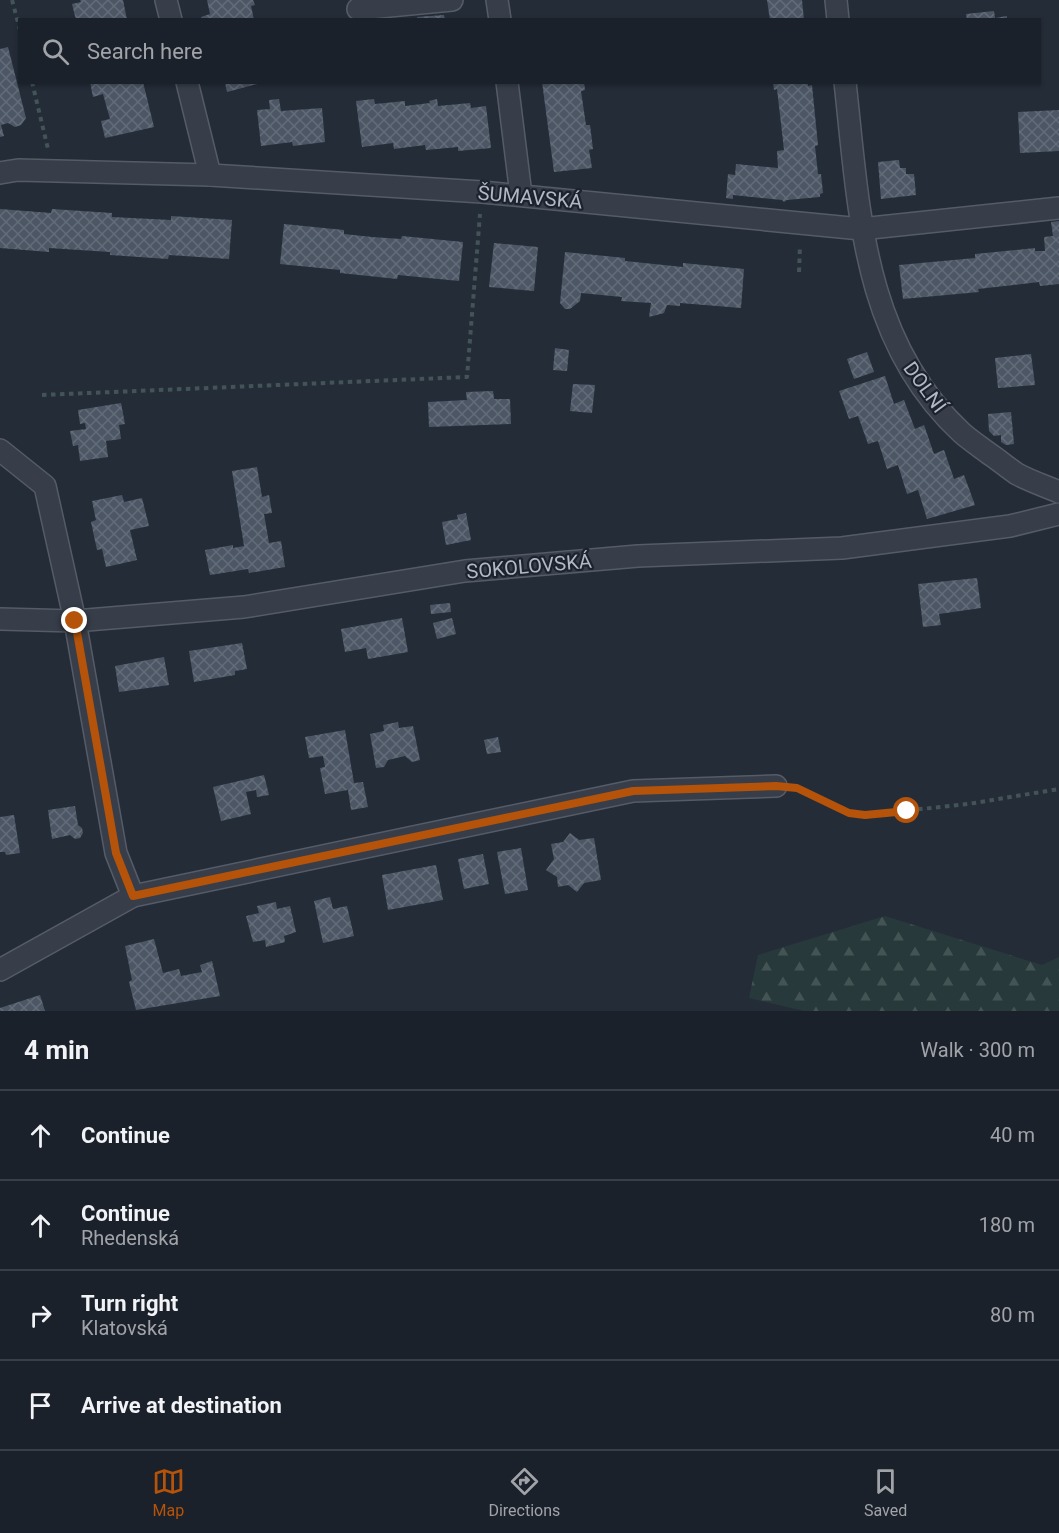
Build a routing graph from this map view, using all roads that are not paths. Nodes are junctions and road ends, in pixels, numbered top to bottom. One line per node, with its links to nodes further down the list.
1 (166, 0): 6 (street)
2 (452, 0): 5 (street)
3 (497, 0): 7 (street)
4 (836, 0): 8 (street)
5 (358, 9)
6 (170, 18)
7 (500, 18)
8 (838, 18)
9 (187, 84): 13 (street)
10 (507, 84): 14 (street)
11 (845, 84): 16 (street, DOLNÍ)
12 (0, 173): 13 (street, ŠUMAVSKÁ)
13 (210, 175): 14 (street, ŠUMAVSKÁ)
14 (520, 195): 16 (street, ŠUMAVSKÁ)
15 (1059, 208): 16 (street, ŠUMAVSKÁ)
16 (861, 229): 18 (street, DOLNÍ)
17 (0, 450): 21 (street)
18 (1059, 492)
19 (1059, 514): 21 (street, SOKOLOVSKÁ)
20 (0, 619): 21 (street, SOKOLOVSKÁ)
21 (75, 621): 23 (street)
22 (776, 786): 23 (street)
23 (133, 896): 24 (street)
24 (0, 969)

